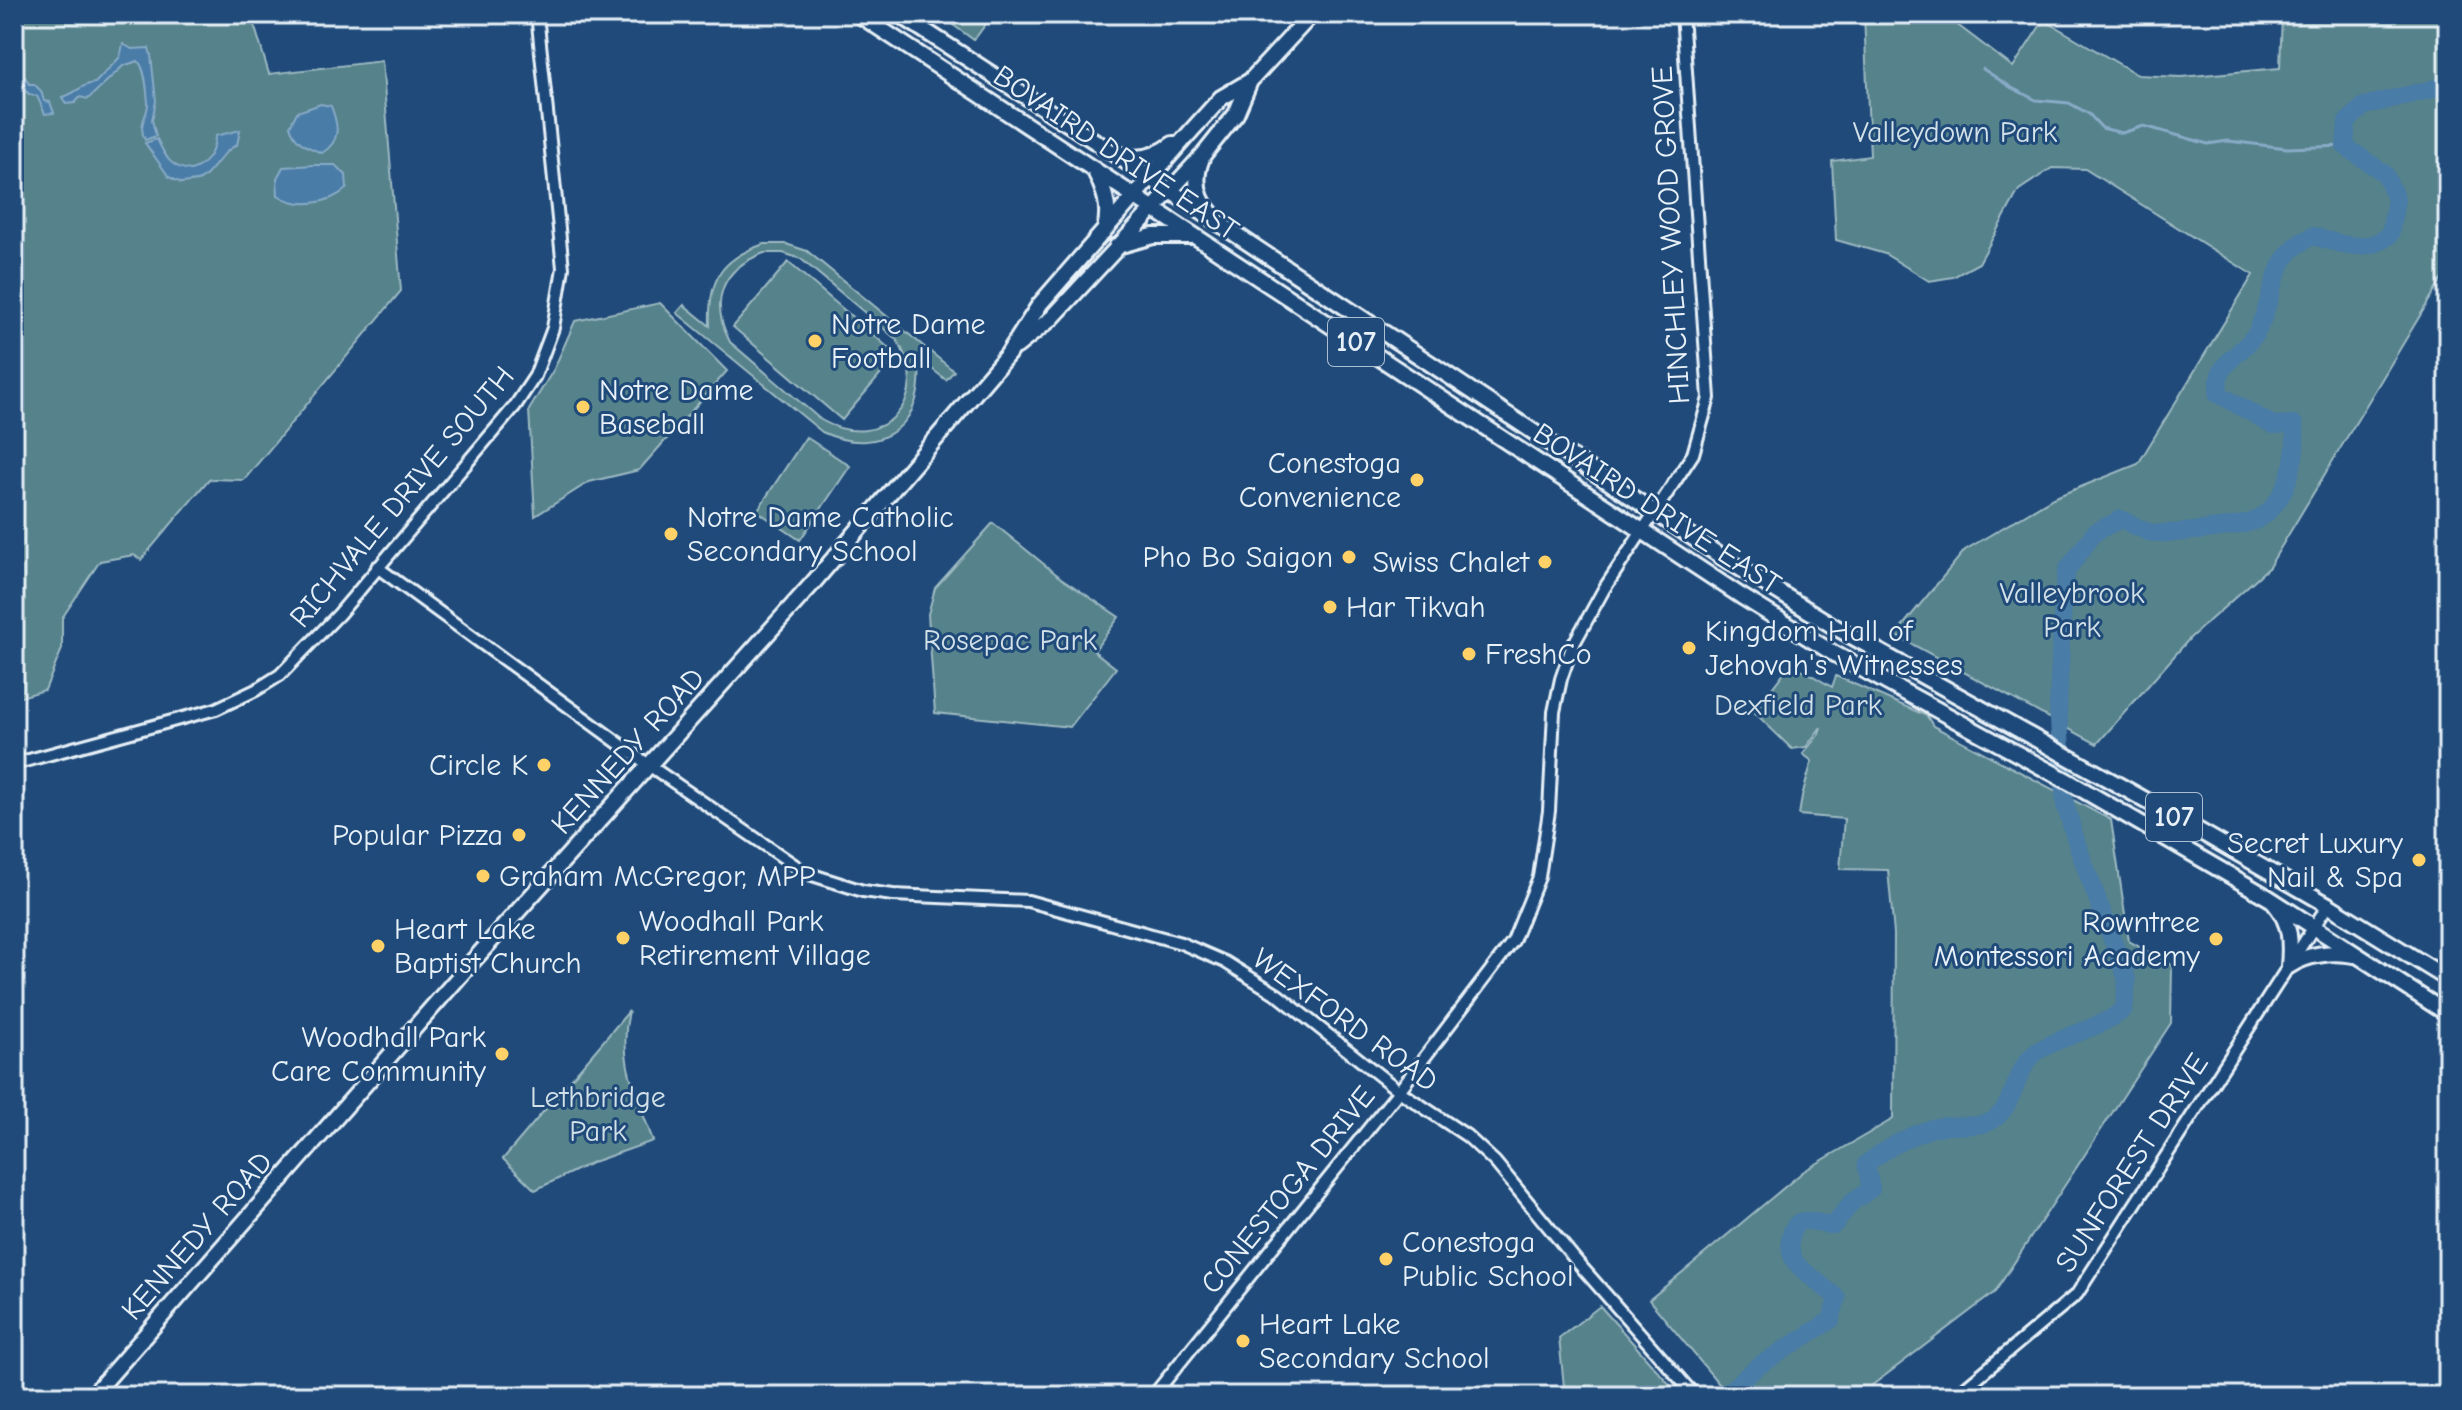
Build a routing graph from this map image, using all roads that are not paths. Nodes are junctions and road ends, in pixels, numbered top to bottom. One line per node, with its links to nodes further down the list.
1 (537, 14): 22 (street, RICHVALE DRIVE SOUTH)
2 (858, 14): 10 (main road, BOVAIRD DRIVE EAST / 107)
3 (899, 14): 8 (main road, BOVAIRD DRIVE EAST / 107)
4 (1312, 14): 6 (main road)
5 (1682, 14): 20 (street, HINCHLEY WOOD GROVE)
6 (1250, 81): 7 (main road); 9 (main road)
7 (1192, 130): 8 (main road); 11 (main road)
8 (1110, 151): 11 (main road, BOVAIRD DRIVE EAST / 107)
9 (1204, 154): 12 (main road); 15 (main road)
10 (1094, 168): 13 (main road, BOVAIRD DRIVE EAST / 107); 16 (main road)
11 (1151, 177): 12 (main road, BOVAIRD DRIVE EAST / 107); 13 (main road)
12 (1170, 190): 14 (main road); 15 (main road, BOVAIRD DRIVE EAST / 107)
13 (1135, 196): 14 (main road, BOVAIRD DRIVE EAST / 107); 16 (main road)
14 (1153, 208): 17 (main road, BOVAIRD DRIVE EAST / 107); 18 (main road)
15 (1222, 224): 20 (main road, BOVAIRD DRIVE EAST / 107)
16 (1105, 230): 19 (main road)
17 (1195, 237): 18 (main road); 21 (main road, BOVAIRD DRIVE EAST / 107)
18 (1117, 246): 19 (main road)
19 (1008, 354): 24 (main road, KENNEDY ROAD)
20 (1656, 513): 21 (street, HINCHLEY WOOD GROVE); 26 (main road, BOVAIRD DRIVE EAST / 107)
21 (1643, 533): 25 (main road, BOVAIRD DRIVE EAST / 107); 32 (street, CONESTOGA DRIVE)
22 (377, 567): 23 (street, RICHVALE DRIVE SOUTH); 24 (street, WEXFORD ROAD)
23 (14, 764)
24 (650, 766): 32 (street, WEXFORD ROAD); 33 (main road, KENNEDY ROAD)
25 (2269, 898): 27 (main road, BOVAIRD DRIVE EAST / 107); 29 (main road)
26 (2328, 905): 27 (street, SUNFOREST DRIVE); 30 (main road, BOVAIRD DRIVE EAST / 107)
27 (2315, 926): 28 (main road, BOVAIRD DRIVE EAST / 107); 29 (street, SUNFOREST DRIVE)
28 (2357, 955): 29 (main road); 31 (main road, BOVAIRD DRIVE EAST / 107)
29 (2289, 966): 36 (street, SUNFOREST DRIVE)
30 (2448, 979)
31 (2448, 1014)
32 (1399, 1091): 34 (street, CONESTOGA DRIVE); 35 (street, WEXFORD ROAD)
33 (92, 1396)
34 (1153, 1396)
35 (1695, 1396)
36 (1955, 1396)

